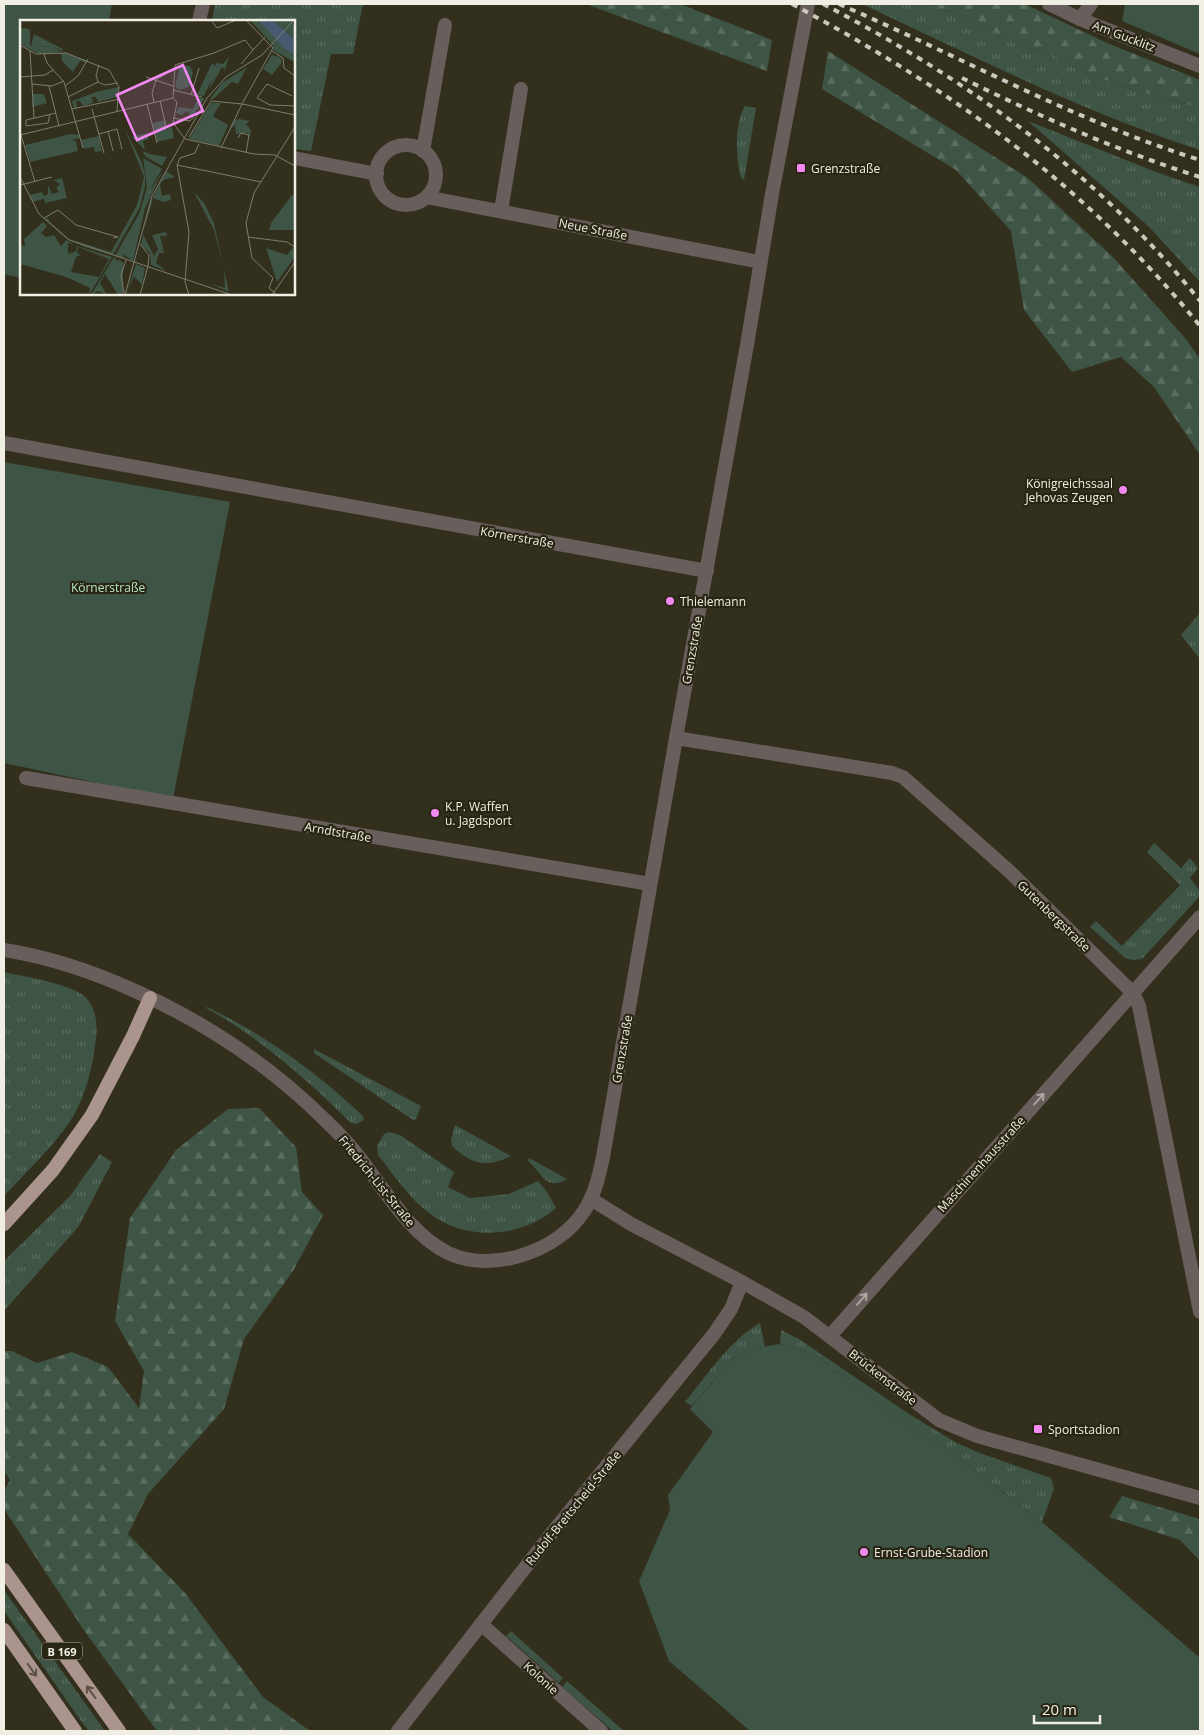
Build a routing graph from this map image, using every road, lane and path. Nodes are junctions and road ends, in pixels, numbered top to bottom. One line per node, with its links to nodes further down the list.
1 (203, 4): 6 (street)
2 (808, 4): 15 (street, Grenzstraße)
3 (1049, 4): 5 (street, Am Gucklitz)
4 (1091, 4): 5 (street)
5 (1080, 19): 8 (street, Am Gucklitz)
6 (199, 20)
7 (445, 25): 10 (street)
8 (1200, 66)
9 (521, 89): 14 (street)
10 (424, 151): 12 (street); 13 (street)
11 (295, 158): 12 (street)
12 (377, 174): 13 (street)
13 (426, 197): 14 (street, Neue Straße)
14 (501, 211): 15 (street, Neue Straße)
15 (760, 262): 17 (street, Grenzstraße)
16 (4, 443): 17 (street, Körnerstraße)
17 (706, 571): 18 (street, Grenzstraße)
18 (676, 738): 20 (street, Grenzstraße); 23 (street, Gutenbergstraße)
19 (26, 778): 20 (street, Arndtstraße)
20 (650, 884): 25 (street, Grenzstraße)
21 (1200, 917): 23 (street, Maschinenhausstraße)
22 (4, 950): 24 (street, Friedrich-List-Straße)
23 (1133, 993): 28 (street, Gutenbergstraße); 29 (street, Maschinenhausstraße, one-way to 23)
24 (150, 998): 25 (street, Friedrich-List-Straße); 26 (highway)
25 (591, 1198): 27 (street, Brückenstraße)
26 (4, 1224)
27 (742, 1282): 29 (street, Brückenstraße); 32 (street, Rudolf-Breitscheid-Straße)
28 (1200, 1312)
29 (830, 1336): 30 (street, Brückenstraße)
30 (1200, 1498)
31 (4, 1570): 35 (highway, B 169, one-way to 31)
32 (481, 1624): 36 (street, Rudolf-Breitscheid-Straße); 37 (street, Kolonie)
33 (4, 1630): 34 (highway, B 169, one-way to 34)
34 (75, 1731)
35 (119, 1731)
36 (398, 1731)
37 (601, 1731)

